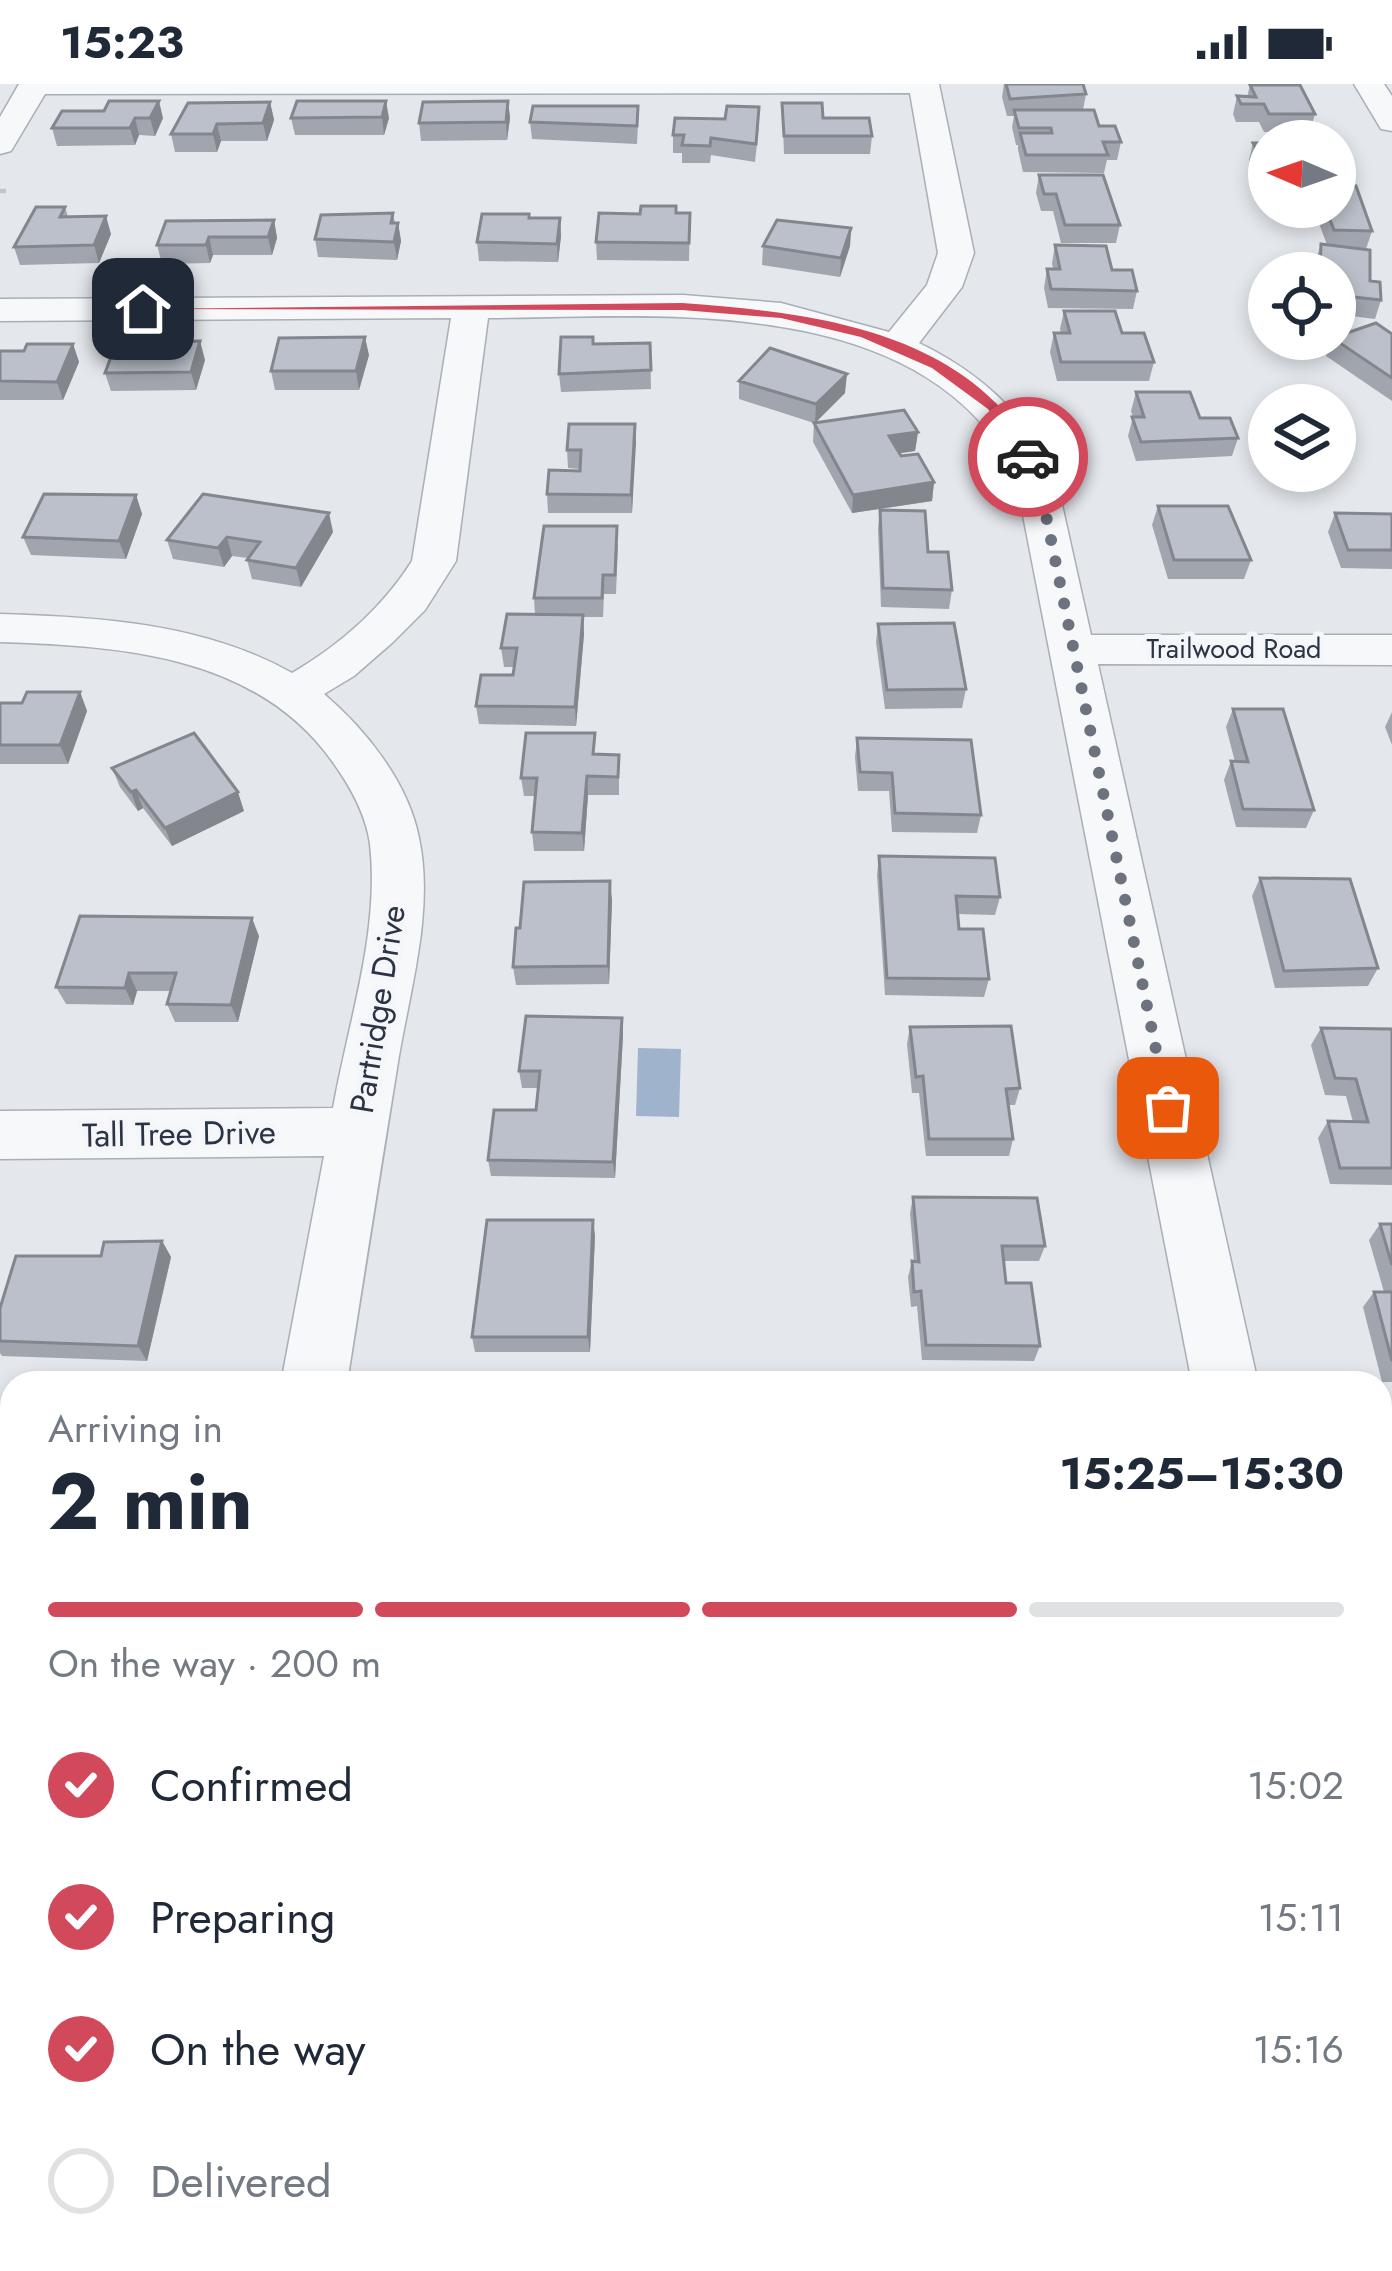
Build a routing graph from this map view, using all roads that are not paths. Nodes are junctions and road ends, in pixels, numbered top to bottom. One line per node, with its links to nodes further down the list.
1 (34, 84): 2 (street); 5 (street)
2 (924, 84): 8 (street)
3 (1369, 84): 4 (street)
4 (1392, 122)
5 (0, 144)
6 (471, 307): 7 (street); 8 (street); 12 (street)
7 (0, 310)
8 (897, 346): 10 (street)
9 (0, 628): 12 (street)
10 (1075, 649): 11 (street, Trailwood Road); 16 (street)
11 (1392, 650)
12 (290, 694): 13 (street, Partridge Drive)
13 (357, 1132): 14 (street, Tall Tree Drive); 15 (street, Partridge Drive)
14 (0, 1135)
15 (316, 1371)
16 (1223, 1371)

